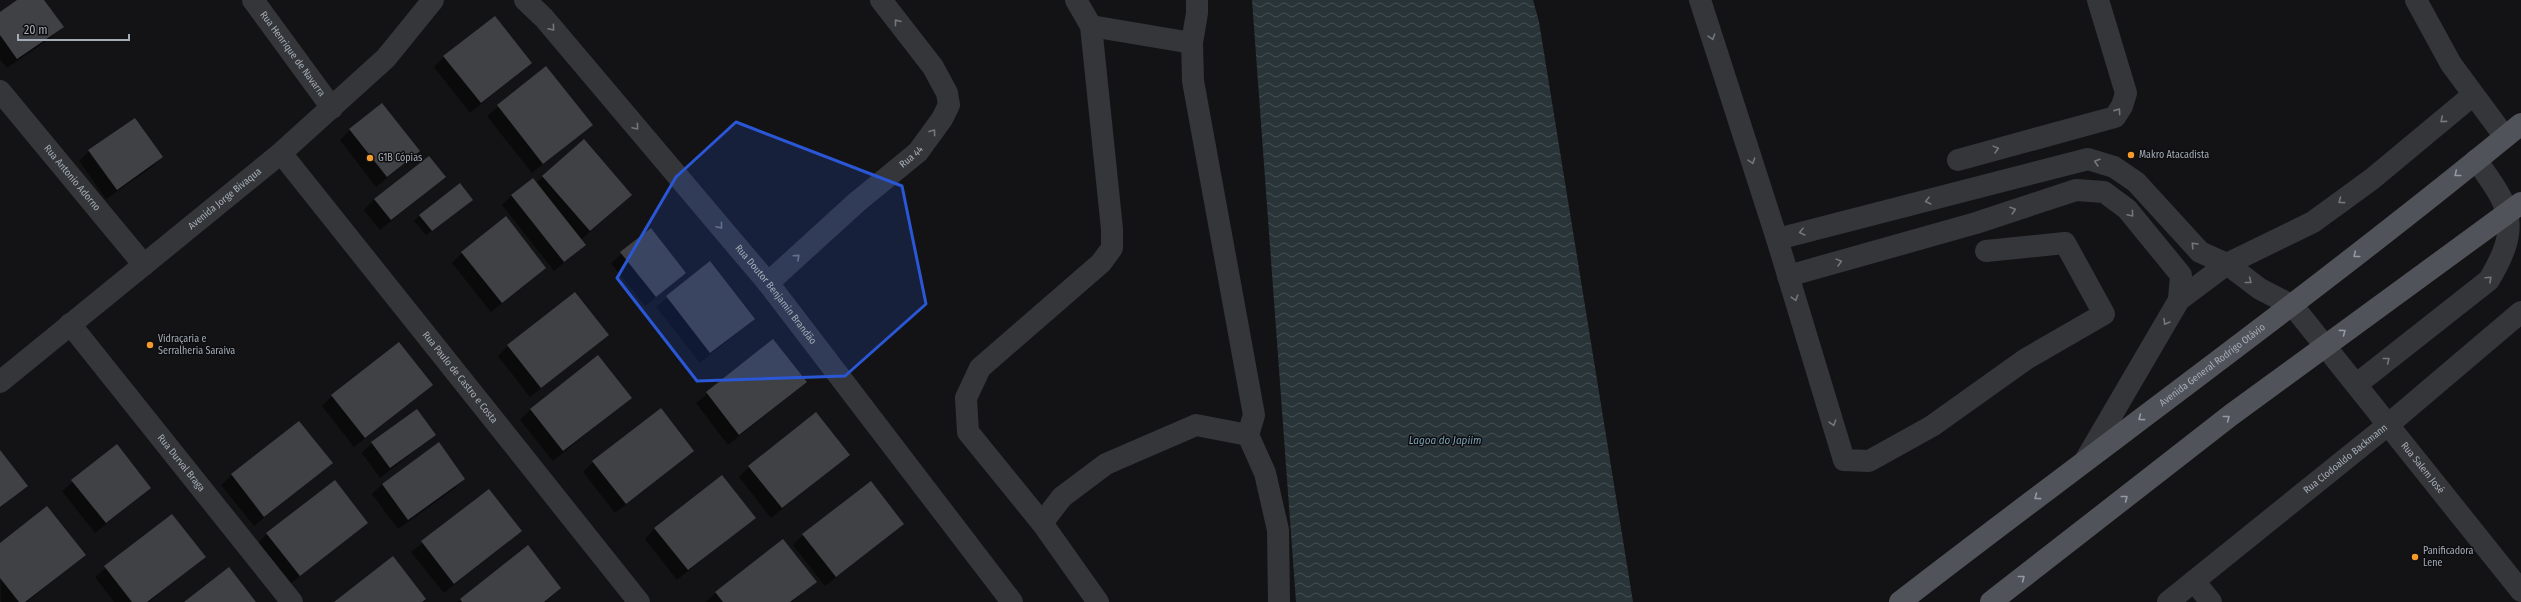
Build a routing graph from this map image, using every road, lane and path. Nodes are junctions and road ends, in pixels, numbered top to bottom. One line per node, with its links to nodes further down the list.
1 (252, 0): 14 (street, Rua Henrique de Navarra)
2 (433, 0): 14 (street, Avenida Jorge Bivaqua)
3 (524, 0): 25 (street, Rua Doutor Benjamin Brandão, one-way to 25)
4 (880, 0): 25 (street, Rua 44, one-way to 4)
5 (1076, 0): 10 (street)
6 (1197, 0): 11 (street)
7 (1700, 0): 20 (street, one-way to 20)
8 (2098, 0): 17 (street, one-way to 8)
9 (2416, 0): 13 (street)
10 (1091, 26): 11 (street); 36 (street)
11 (1192, 43): 34 (street)
12 (0, 90): 23 (street, Rua Antonio Adorno)
13 (2473, 95): 15 (street); 22 (street, one-way to 22)
14 (332, 108): 16 (street, Avenida Jorge Bivaqua)
15 (2513, 131): 18 (main road, Avenida General Rodrigo Otávio)
16 (282, 153): 23 (street, Avenida Jorge Bivaqua); 40 (street, Rua Paulo de Castro e Costa)
17 (1958, 160)
18 (2476, 160): 19 (street); 27 (main road, Avenida General Rodrigo Otávio, one-way to 27)
19 (2517, 206): 30 (main road, one-way to 19); 32 (street, one-way to 19)
20 (1777, 239): 22 (street, one-way to 20); 24 (street)
21 (1986, 252): 24 (street, one-way to 21)
22 (2227, 264): 26 (street); 27 (street, one-way to 27)
23 (144, 265): 29 (street, Avenida Jorge Bivaqua)
24 (1788, 276): 26 (street, one-way to 26)
25 (768, 283): 41 (street, Rua Doutor Benjamin Brandão)
26 (2179, 300): 35 (street, one-way to 35)
27 (2292, 306): 30 (street, Rua Salem José); 35 (main road, Avenida General Rodrigo Otávio, one-way to 35)
28 (2521, 312): 33 (street, Rua Clodoaldo Backmann)
29 (70, 324): 31 (street, Avenida Jorge Bivaqua); 39 (street, Rua Durval Braga)
30 (2326, 344): 32 (street, Rua Salem José); 45 (main road, one-way to 30)
31 (0, 382)
32 (2357, 384): 33 (street, Rua Salem José)
33 (2389, 424): 37 (street, Rua Clodoaldo Backmann); 38 (street, Rua Salem José)
34 (1248, 435): 36 (street); 43 (street)
35 (2086, 459): 44 (main road, Avenida General Rodrigo Otávio, one-way to 44)
36 (1042, 523): 42 (street)
37 (2194, 581): 46 (street, Rua Clodoaldo Backmann); 47 (street)
38 (2521, 591)
39 (292, 602)
40 (639, 602)
41 (1012, 602)
42 (1098, 602)
43 (1279, 602)
44 (1900, 602)
45 (1992, 602)
46 (2168, 602)
47 (2210, 602)

